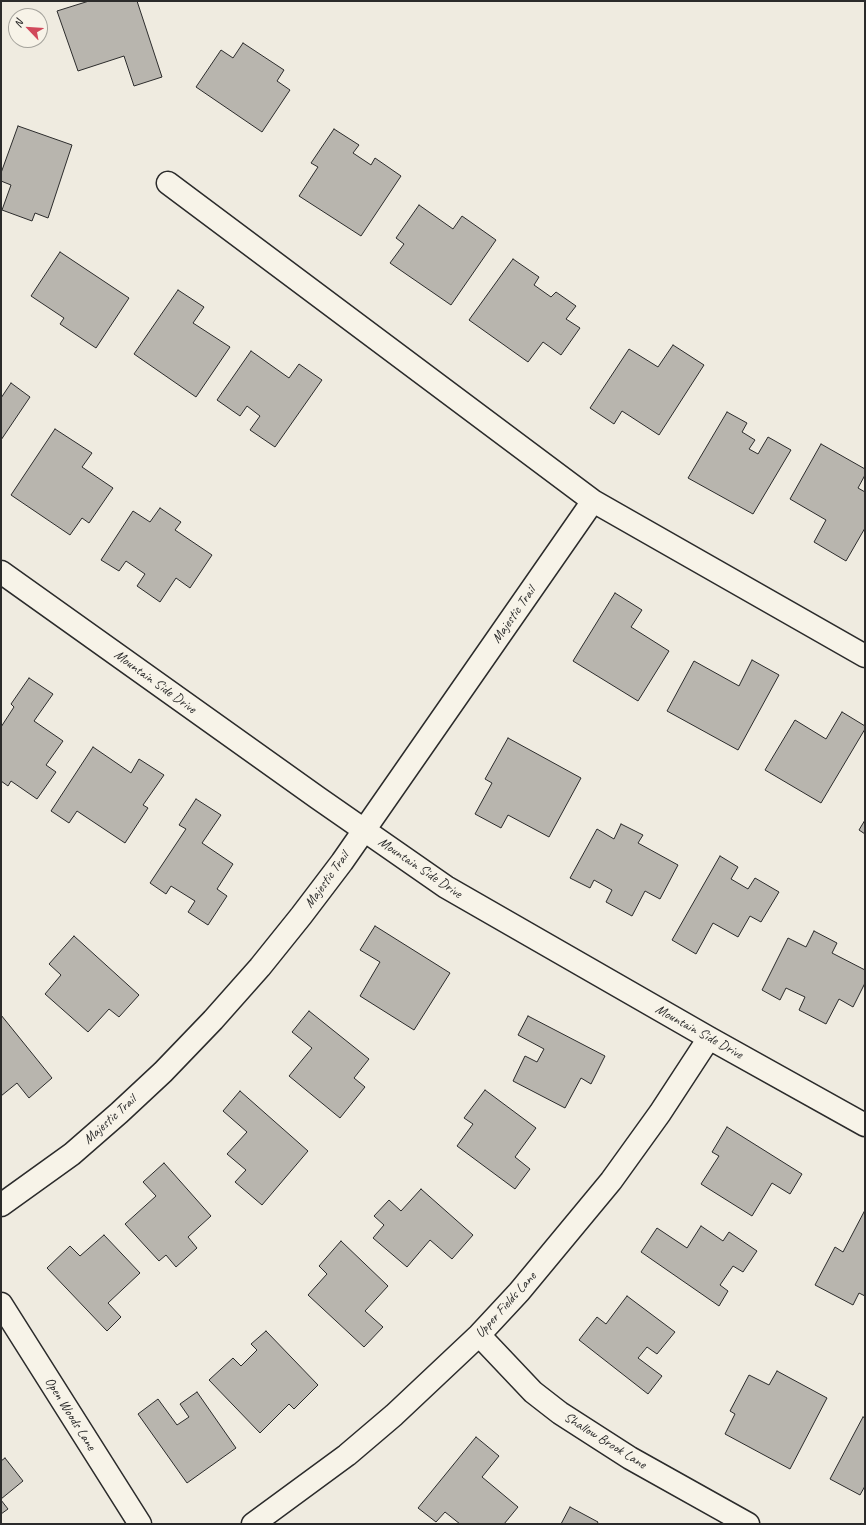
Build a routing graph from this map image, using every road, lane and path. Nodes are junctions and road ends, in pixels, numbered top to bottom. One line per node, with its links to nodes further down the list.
1 (168, 183): 2 (street)
2 (593, 501): 4 (street); 5 (street, Majestic Trail)
3 (1, 572): 5 (street, Mountain Side Drive)
4 (865, 656)
5 (363, 830): 6 (street, Mountain Side Drive); 8 (street, Majestic Trail)
6 (710, 1038): 7 (street, Mountain Side Drive); 10 (street, Upper Fields Lane)
7 (865, 1125)
8 (1, 1205)
9 (1, 1304): 11 (street, Open Woods Lane)
10 (479, 1335): 12 (street, Upper Fields Lane); 13 (street, Shallow Brook Lane)
11 (140, 1524)
12 (253, 1524)
13 (748, 1524)

